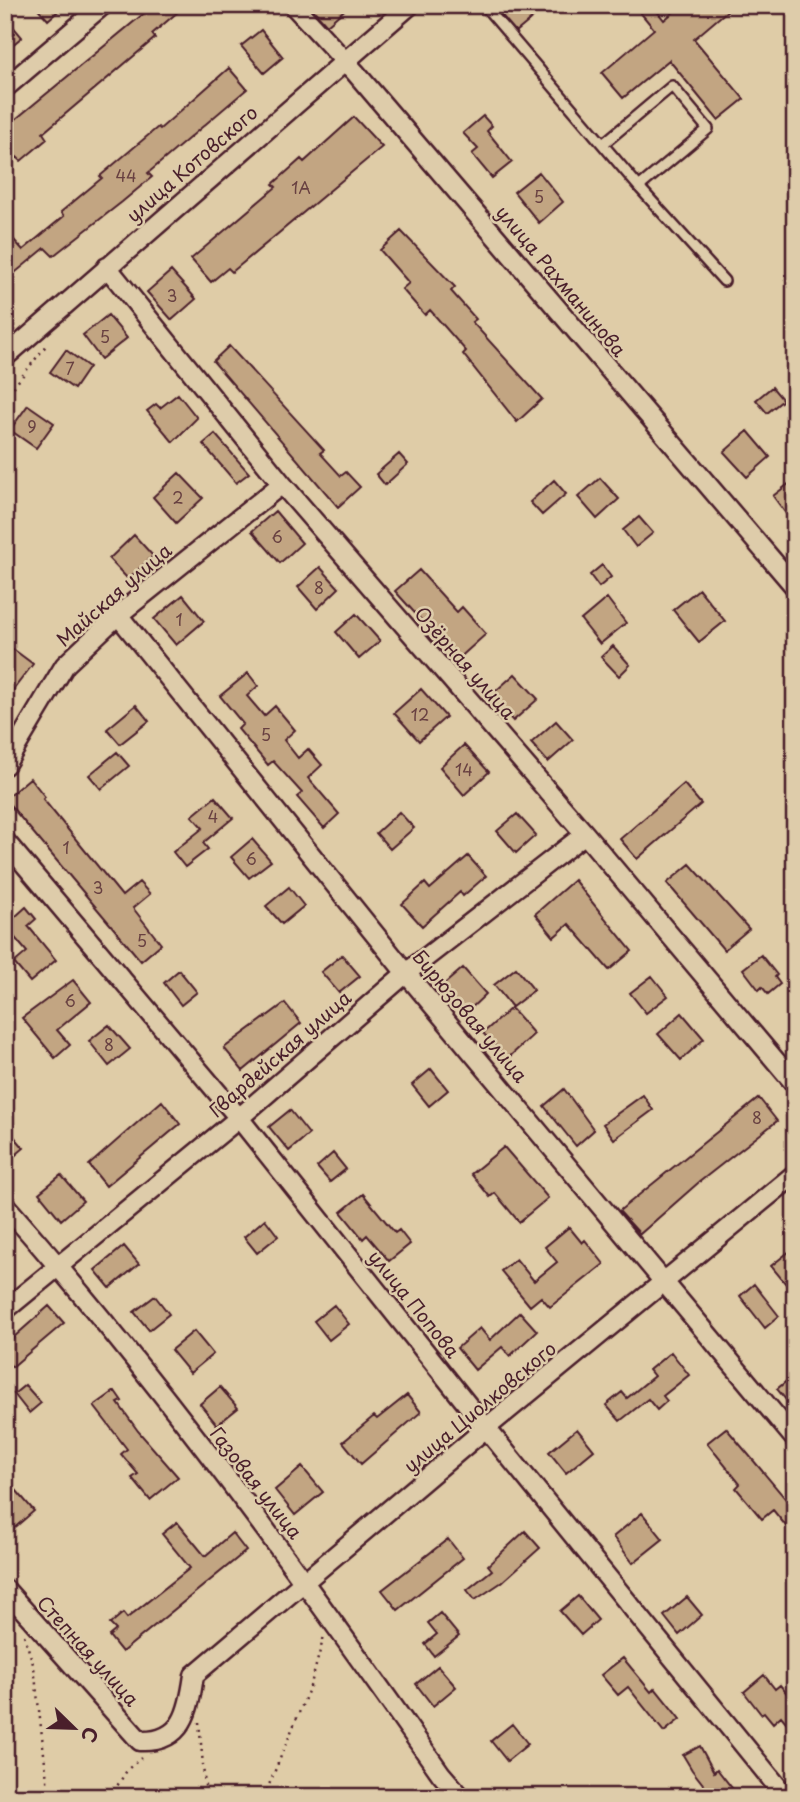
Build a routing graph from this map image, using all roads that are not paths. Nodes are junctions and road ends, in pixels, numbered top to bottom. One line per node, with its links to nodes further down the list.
1 (103, 5): 6 (street)
2 (293, 5): 5 (street, улица Рахманинова)
3 (410, 5): 5 (street, улица Котовского)
4 (484, 5): 7 (lane)
5 (344, 60): 9 (street, улица Котовского); 13 (street, улица Рахманинова)
6 (5, 88)
7 (603, 144): 8 (lane); 8 (lane)
8 (639, 187): 10 (lane)
9 (107, 267): 11 (street, улица Котовского); 12 (street, Озёрная улица)
10 (723, 281)
11 (5, 358)
12 (282, 484): 14 (street, Майская улица); 16 (street, Озёрная улица)
13 (795, 587)
14 (118, 615): 15 (street, Майская улица); 18 (street, Бирюзовая улица)
15 (5, 765)
16 (584, 834): 18 (street, Гвардейская улица); 19 (street, Озёрная улица)
17 (5, 841): 20 (street, улица Попова)
18 (406, 973): 20 (street, Гвардейская улица); 24 (street, Бирюзовая улица)
19 (795, 1084)
20 (239, 1118): 23 (street, Гвардейская улица); 26 (street, улица Попова)
21 (795, 1174): 24 (street, улица Циолковского)
22 (5, 1205): 23 (street, Газовая улица)
23 (59, 1266): 25 (street, Гвардейская улица); 28 (street, Газовая улица)
24 (664, 1280): 26 (street, улица Циолковского); 27 (street, Бирюзовая улица)
25 (5, 1310)
26 (486, 1429): 28 (street, улица Циолковского); 32 (street, улица Попова)
27 (795, 1439)
28 (307, 1583): 30 (street, улица Циолковского); 31 (street, Газовая улица)
29 (5, 1589): 30 (street, Степная улица)
30 (160, 1742)
31 (461, 1797)
32 (786, 1797)

